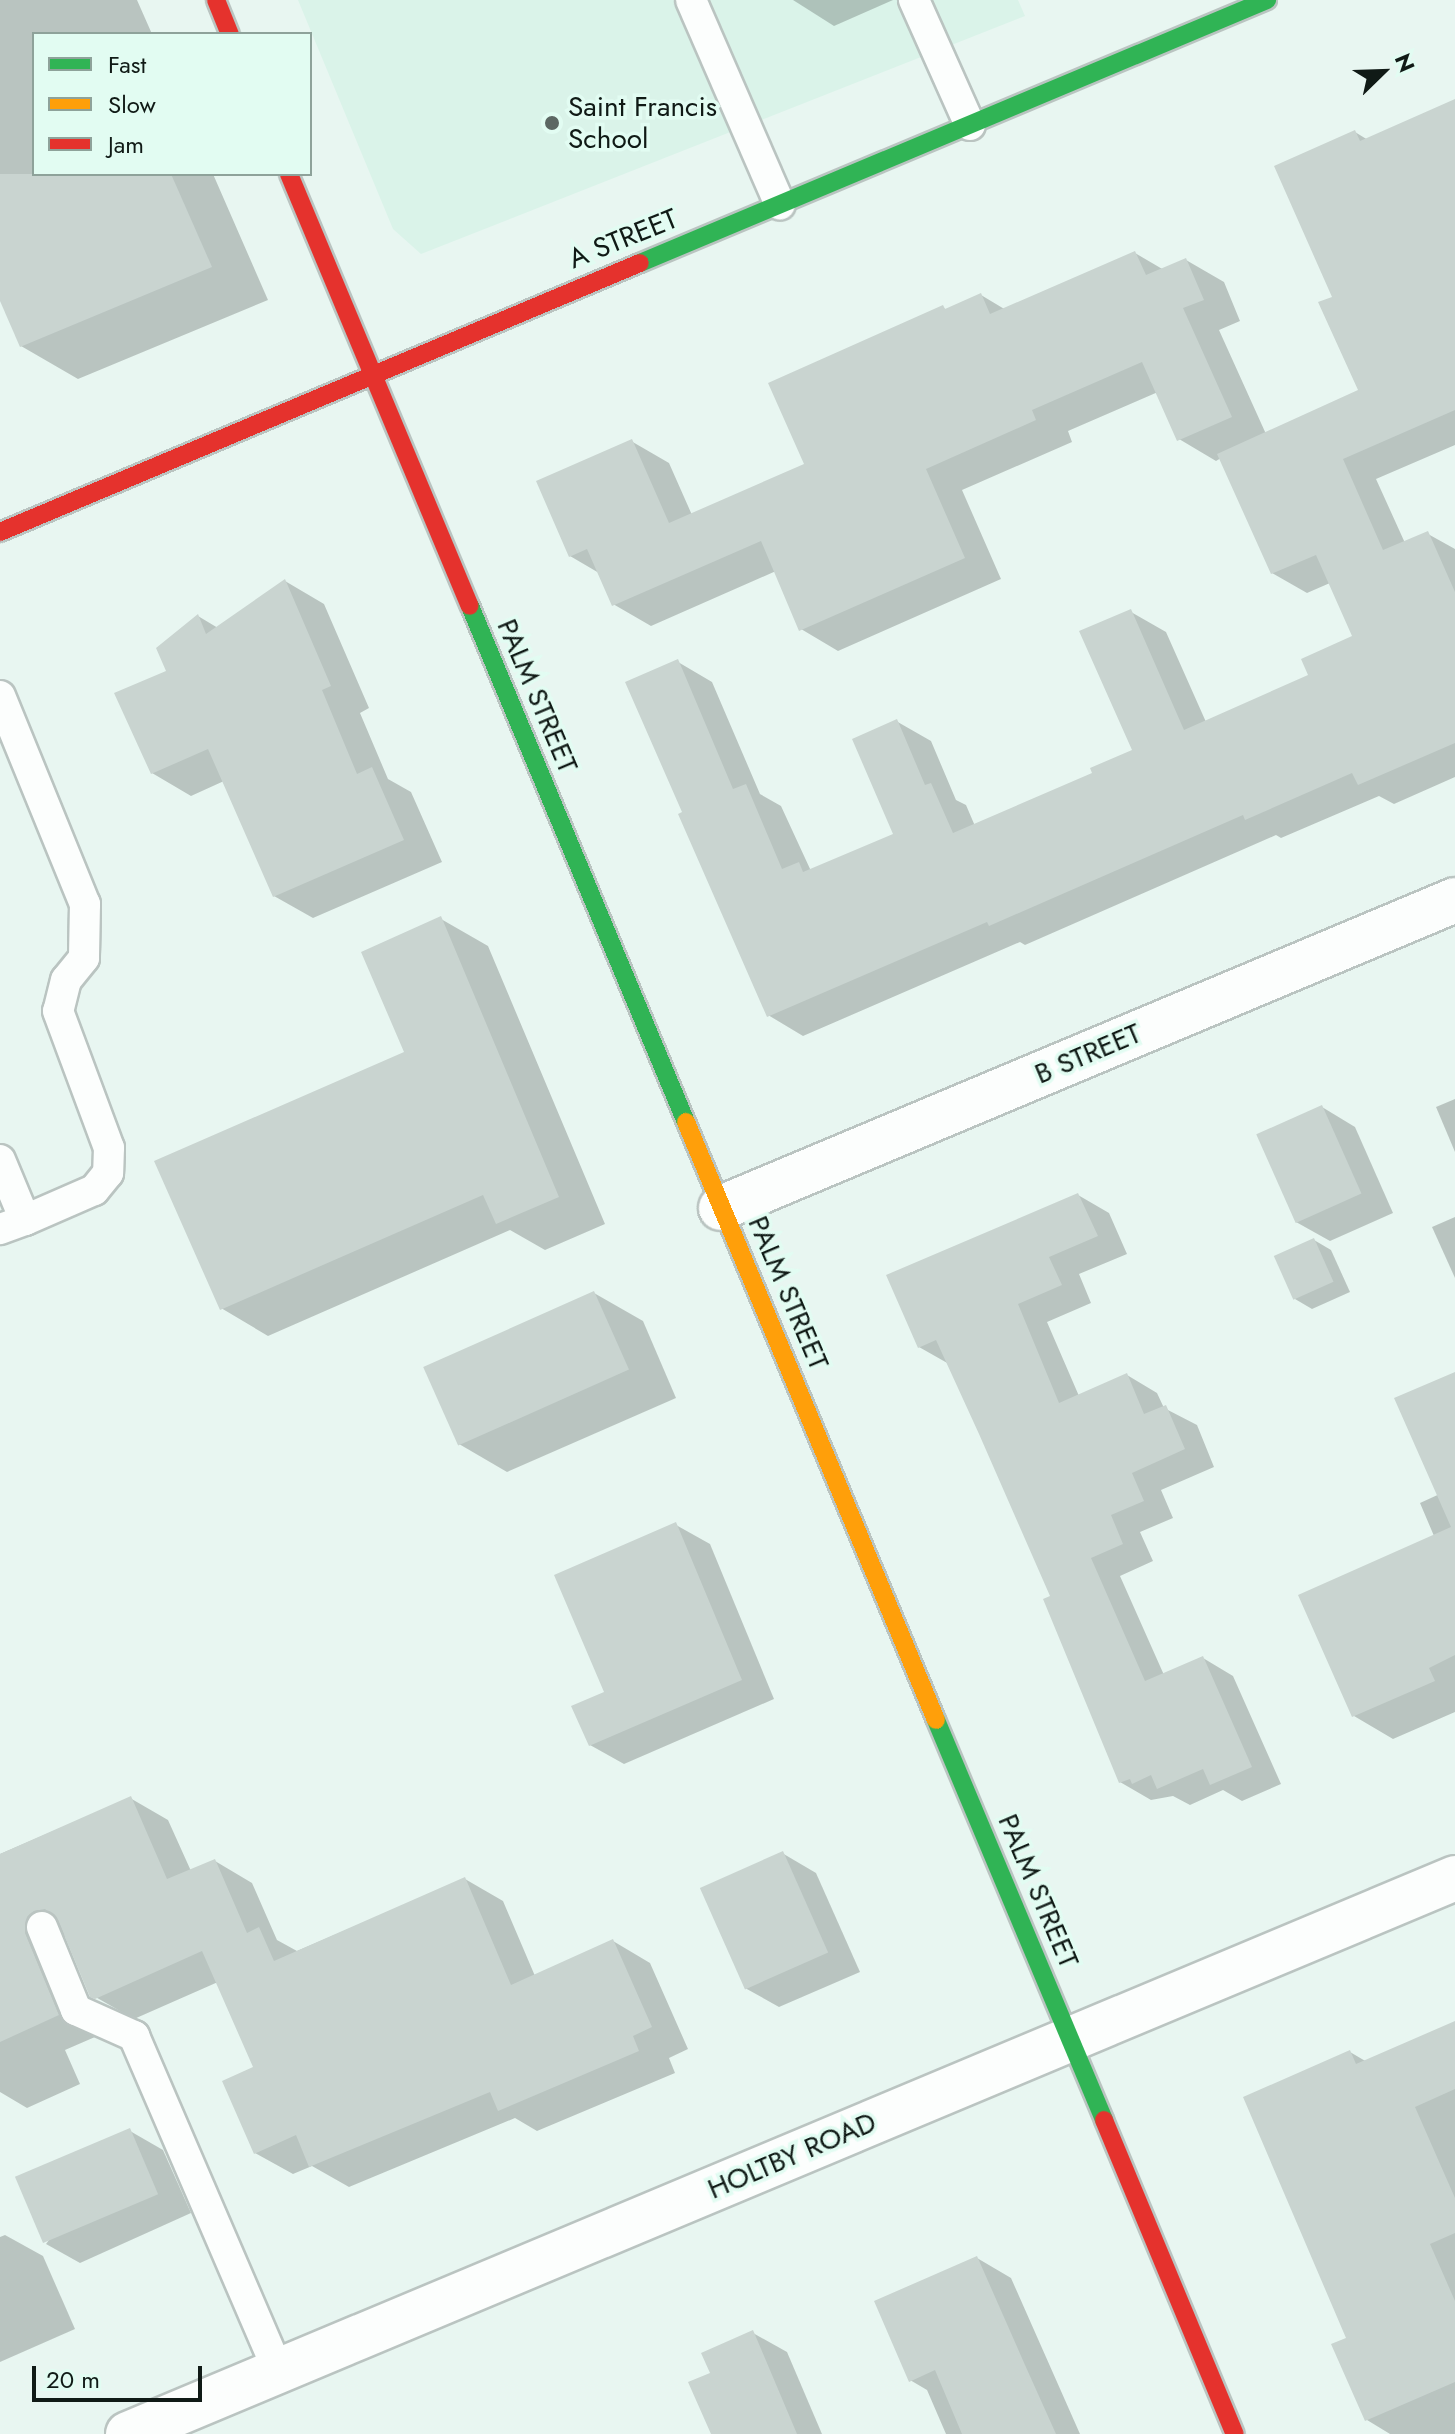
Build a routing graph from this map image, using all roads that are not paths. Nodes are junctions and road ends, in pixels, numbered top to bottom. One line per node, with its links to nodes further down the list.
1 (216, 0): 5 (street)
2 (691, 0): 8 (lane)
3 (914, 0): 6 (lane)
4 (1267, 0): 6 (street, A STREET)
5 (229, 32)
6 (970, 125): 8 (street, A STREET)
7 (290, 176): 9 (street, PALM STREET)
8 (780, 205): 9 (street, A STREET)
9 (373, 376): 10 (street, A STREET); 14 (street, PALM STREET)
10 (0, 532)
11 (0, 696): 15 (lane)
12 (1455, 900): 14 (street, B STREET)
13 (0, 1160): 15 (lane)
14 (721, 1208): 18 (street, PALM STREET)
15 (13, 1225)
16 (1455, 1878): 18 (street, HOLTBY ROAD)
17 (42, 1927): 19 (lane)
18 (1070, 2039): 19 (street, HOLTBY ROAD); 21 (street, PALM STREET)
19 (278, 2371): 20 (street, HOLTBY ROAD)
20 (128, 2434)
21 (1235, 2434)

